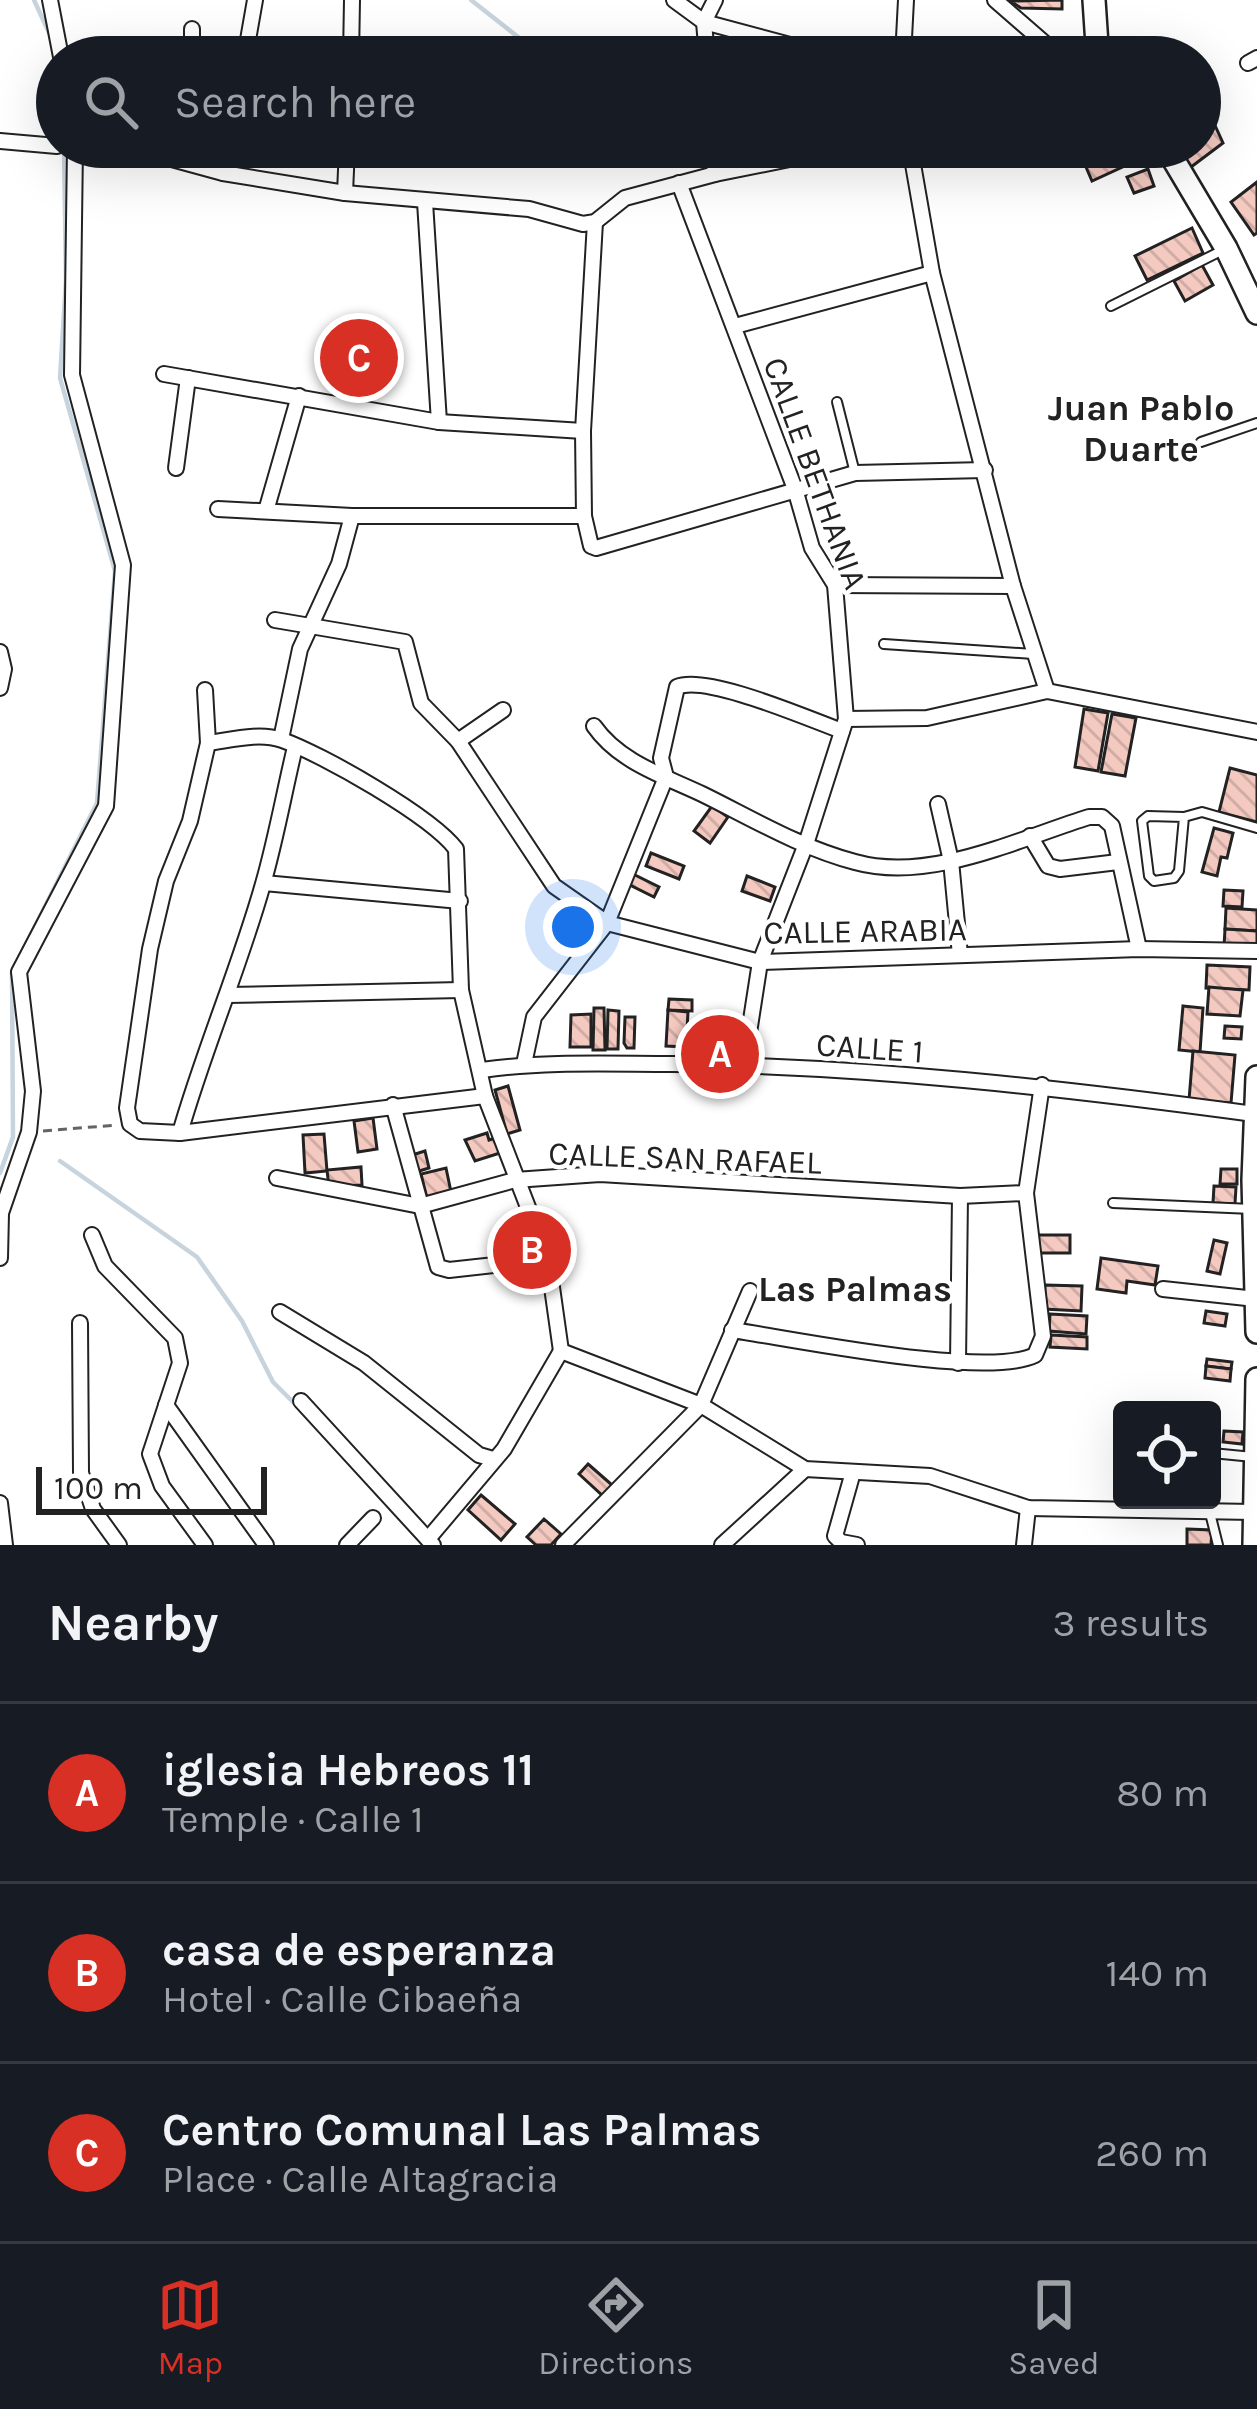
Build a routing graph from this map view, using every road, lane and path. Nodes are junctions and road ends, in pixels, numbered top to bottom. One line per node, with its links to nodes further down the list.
1 (50, 0): 11 (street)
2 (255, 0): 13 (street)
3 (674, 0): 9 (street)
4 (715, 0): 9 (street)
5 (906, 0): 17 (street)
6 (995, 0): 18 (street)
7 (1094, 0): 19 (street)
8 (352, 1): 14 (street)
9 (704, 22): 15 (street); 16 (street)
10 (192, 29): 12 (street)
11 (57, 36)
12 (192, 36)
13 (248, 36)
14 (351, 36)
15 (705, 36)
16 (756, 36)
17 (905, 36)
18 (1033, 36)
19 (1096, 36)
20 (0, 141): 21 (street)
21 (36, 144)
22 (73, 168): 100 (street)
23 (212, 168): 30 (street)
24 (224, 168): 30 (street)
25 (346, 168): 33 (street)
26 (715, 168): 31 (street)
27 (746, 168): 31 (street)
28 (914, 168): 37 (street)
29 (1178, 168): 36 (street)
30 (223, 172): 33 (street)
31 (716, 174): 32 (street)
32 (679, 183): 35 (street); 40 (street, CALLE BETHANIA)
33 (345, 193): 34 (street)
34 (425, 202): 35 (street); 45 (street)
35 (595, 222): 47 (street)
36 (1226, 248): 38 (lane); 39 (street)
37 (932, 273): 40 (street); 50 (street)
38 (1111, 306)
39 (1257, 313)
40 (735, 326): 52 (street, CALLE BETHANIA)
41 (164, 374): 42 (street)
42 (188, 378): 43 (street); 49 (street)
43 (299, 396): 45 (street); 54 (street)
44 (837, 401): 51 (lane)
45 (439, 422): 47 (street)
46 (1257, 423): 48 (lane)
47 (583, 431): 56 (street)
48 (1201, 442)
49 (176, 468)
50 (985, 470): 51 (street); 58 (street)
51 (855, 473): 52 (street)
52 (795, 489): 56 (street); 57 (street, CALLE BETHANIA)
53 (218, 509): 54 (street)
54 (266, 511): 55 (street)
55 (352, 516): 56 (street); 60 (street)
56 (584, 516)
57 (835, 585): 58 (street); 68 (street, CALLE BETHANIA)
58 (1013, 586): 63 (street)
59 (274, 620): 60 (street, CALLE ARABIA)
60 (313, 626): 71 (street, CALLE ARABIA); 73 (street)
61 (884, 644): 63 (lane)
62 (0, 652): 64 (street)
63 (1033, 654): 66 (street)
64 (0, 688)
65 (205, 690): 72 (street)
66 (1047, 691): 68 (street); 70 (street)
67 (503, 710): 71 (street)
68 (844, 725): 74 (street); 79 (street, CALLE BETHANIA)
69 (594, 726): 74 (street)
70 (1257, 732)
71 (458, 741): 84 (street, CALLE ARABIA)
72 (208, 743): 73 (street); 99 (street)
73 (288, 743): 82 (street); 83 (street)
74 (666, 777): 79 (street); 84 (street)
75 (938, 804): 80 (street)
76 (1184, 817): 76 (lane); 77 (lane)
77 (1257, 828)
78 (1030, 836): 80 (street); 81 (street); 81 (street)
79 (806, 844): 80 (street); 88 (street, CALLE BETHANIA)
80 (951, 861): 87 (street)
81 (1118, 862): 85 (street)
82 (263, 883): 83 (street); 90 (street)
83 (460, 901): 89 (street)
84 (607, 923): 88 (street, CALLE ARABIA); 91 (street)
85 (1139, 949): 86 (street, CALLE ARABIA); 87 (street, CALLE ARABIA)
86 (1257, 951)
87 (961, 955): 88 (street, CALLE ARABIA)
88 (760, 962): 92 (street, CALLE BETHANIA)
89 (461, 990): 90 (street); 93 (street)
90 (228, 994): 101 (street)
91 (524, 1064): 92 (street, CALLE 1); 93 (street, CALLE 1)
92 (744, 1065): 95 (street, CALLE 1)
93 (482, 1070): 96 (street)
94 (1257, 1077): 98 (street)
95 (1042, 1085): 98 (street, CALLE 1); 105 (street)
96 (485, 1096): 97 (street); 103 (street)
97 (393, 1105): 101 (street); 108 (street)
98 (1254, 1114): 104 (street)
99 (129, 1116): 100 (path); 101 (street)
100 (29, 1132): 110 (street)
101 (180, 1133)
102 (277, 1178): 108 (street, CALLE SAN RAFAEL)
103 (515, 1180): 106 (street, CALLE SAN RAFAEL); 108 (street, CALLE SAN RAFAEL); 113 (street)
104 (1255, 1181): 109 (street)
105 (1026, 1193): 106 (street, CALLE SAN RAFAEL); 122 (street)
106 (960, 1196): 122 (street)
107 (1113, 1203): 109 (lane)
108 (420, 1206): 113 (street)
109 (1254, 1208): 116 (street)
110 (0, 1213): 112 (street)
111 (92, 1235): 125 (street)
112 (0, 1258)
113 (548, 1259): 121 (street)
114 (1163, 1289): 116 (street)
115 (750, 1291): 119 (street)
116 (1256, 1299): 120 (street)
117 (280, 1312): 129 (street)
118 (80, 1323): 140 (street)
119 (732, 1330): 122 (street); 126 (street)
120 (1257, 1332)
121 (561, 1351): 126 (street); 129 (street)
122 (958, 1364)
123 (1257, 1379): 128 (street)
124 (301, 1401): 137 (street)
125 (166, 1405): 138 (street); 141 (street)
126 (701, 1405): 130 (street); 143 (street)
127 (1221, 1454): 128 (lane)
128 (1255, 1457): 135 (street)
129 (493, 1459): 137 (street)
130 (805, 1469): 131 (street); 144 (street)
131 (854, 1472): 133 (street); 145 (street)
132 (0, 1503): 139 (street)
133 (1028, 1508): 134 (street); 146 (street)
134 (1210, 1511): 135 (street); 147 (lane)
135 (1253, 1512): 148 (street)
136 (374, 1518): 142 (street)
137 (430, 1542)
138 (261, 1543)
139 (5, 1545)
140 (119, 1545)
141 (205, 1545)
142 (347, 1545)
143 (563, 1545)
144 (722, 1545)
145 (857, 1545)
146 (1024, 1545)
147 (1218, 1545)
148 (1254, 1545)

